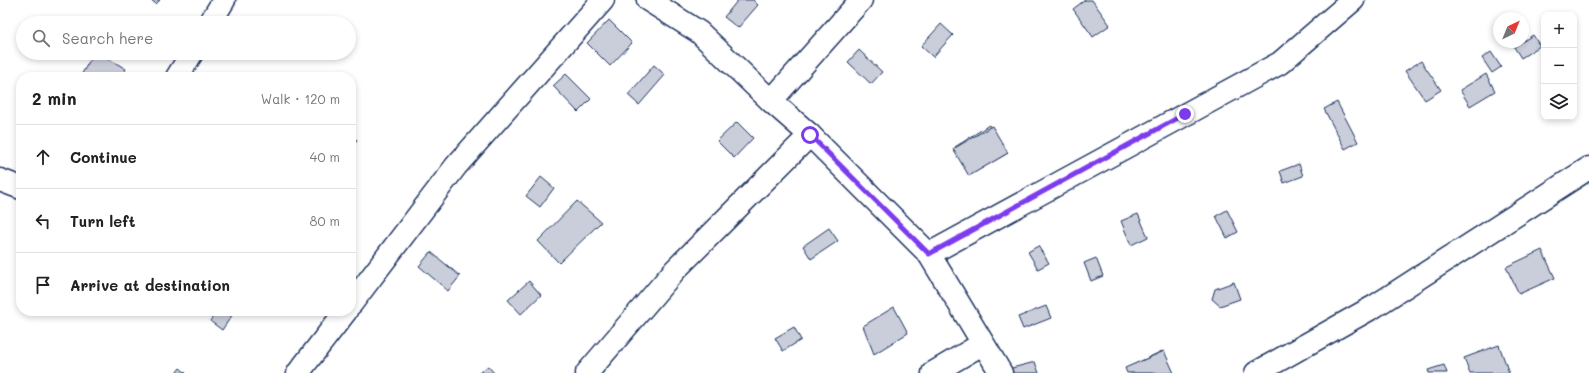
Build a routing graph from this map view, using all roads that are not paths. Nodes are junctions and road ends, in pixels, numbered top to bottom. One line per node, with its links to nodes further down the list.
1 (224, 0): 6 (street)
2 (603, 0): 15 (street)
3 (648, 0): 9 (street)
4 (862, 0): 9 (street)
5 (1353, 0): 14 (street)
6 (214, 16)
7 (188, 60): 8 (street)
8 (180, 72)
9 (771, 101): 10 (street)
10 (810, 135): 14 (street); 19 (street)
11 (1589, 168): 22 (street)
12 (0, 180): 13 (street)
13 (16, 186)
14 (929, 254): 17 (street)
15 (356, 297)
16 (342, 316): 18 (street)
17 (982, 344): 20 (street); 21 (street)
18 (298, 373)
19 (587, 373)
20 (933, 373)
21 (1001, 373)
22 (1256, 373)

